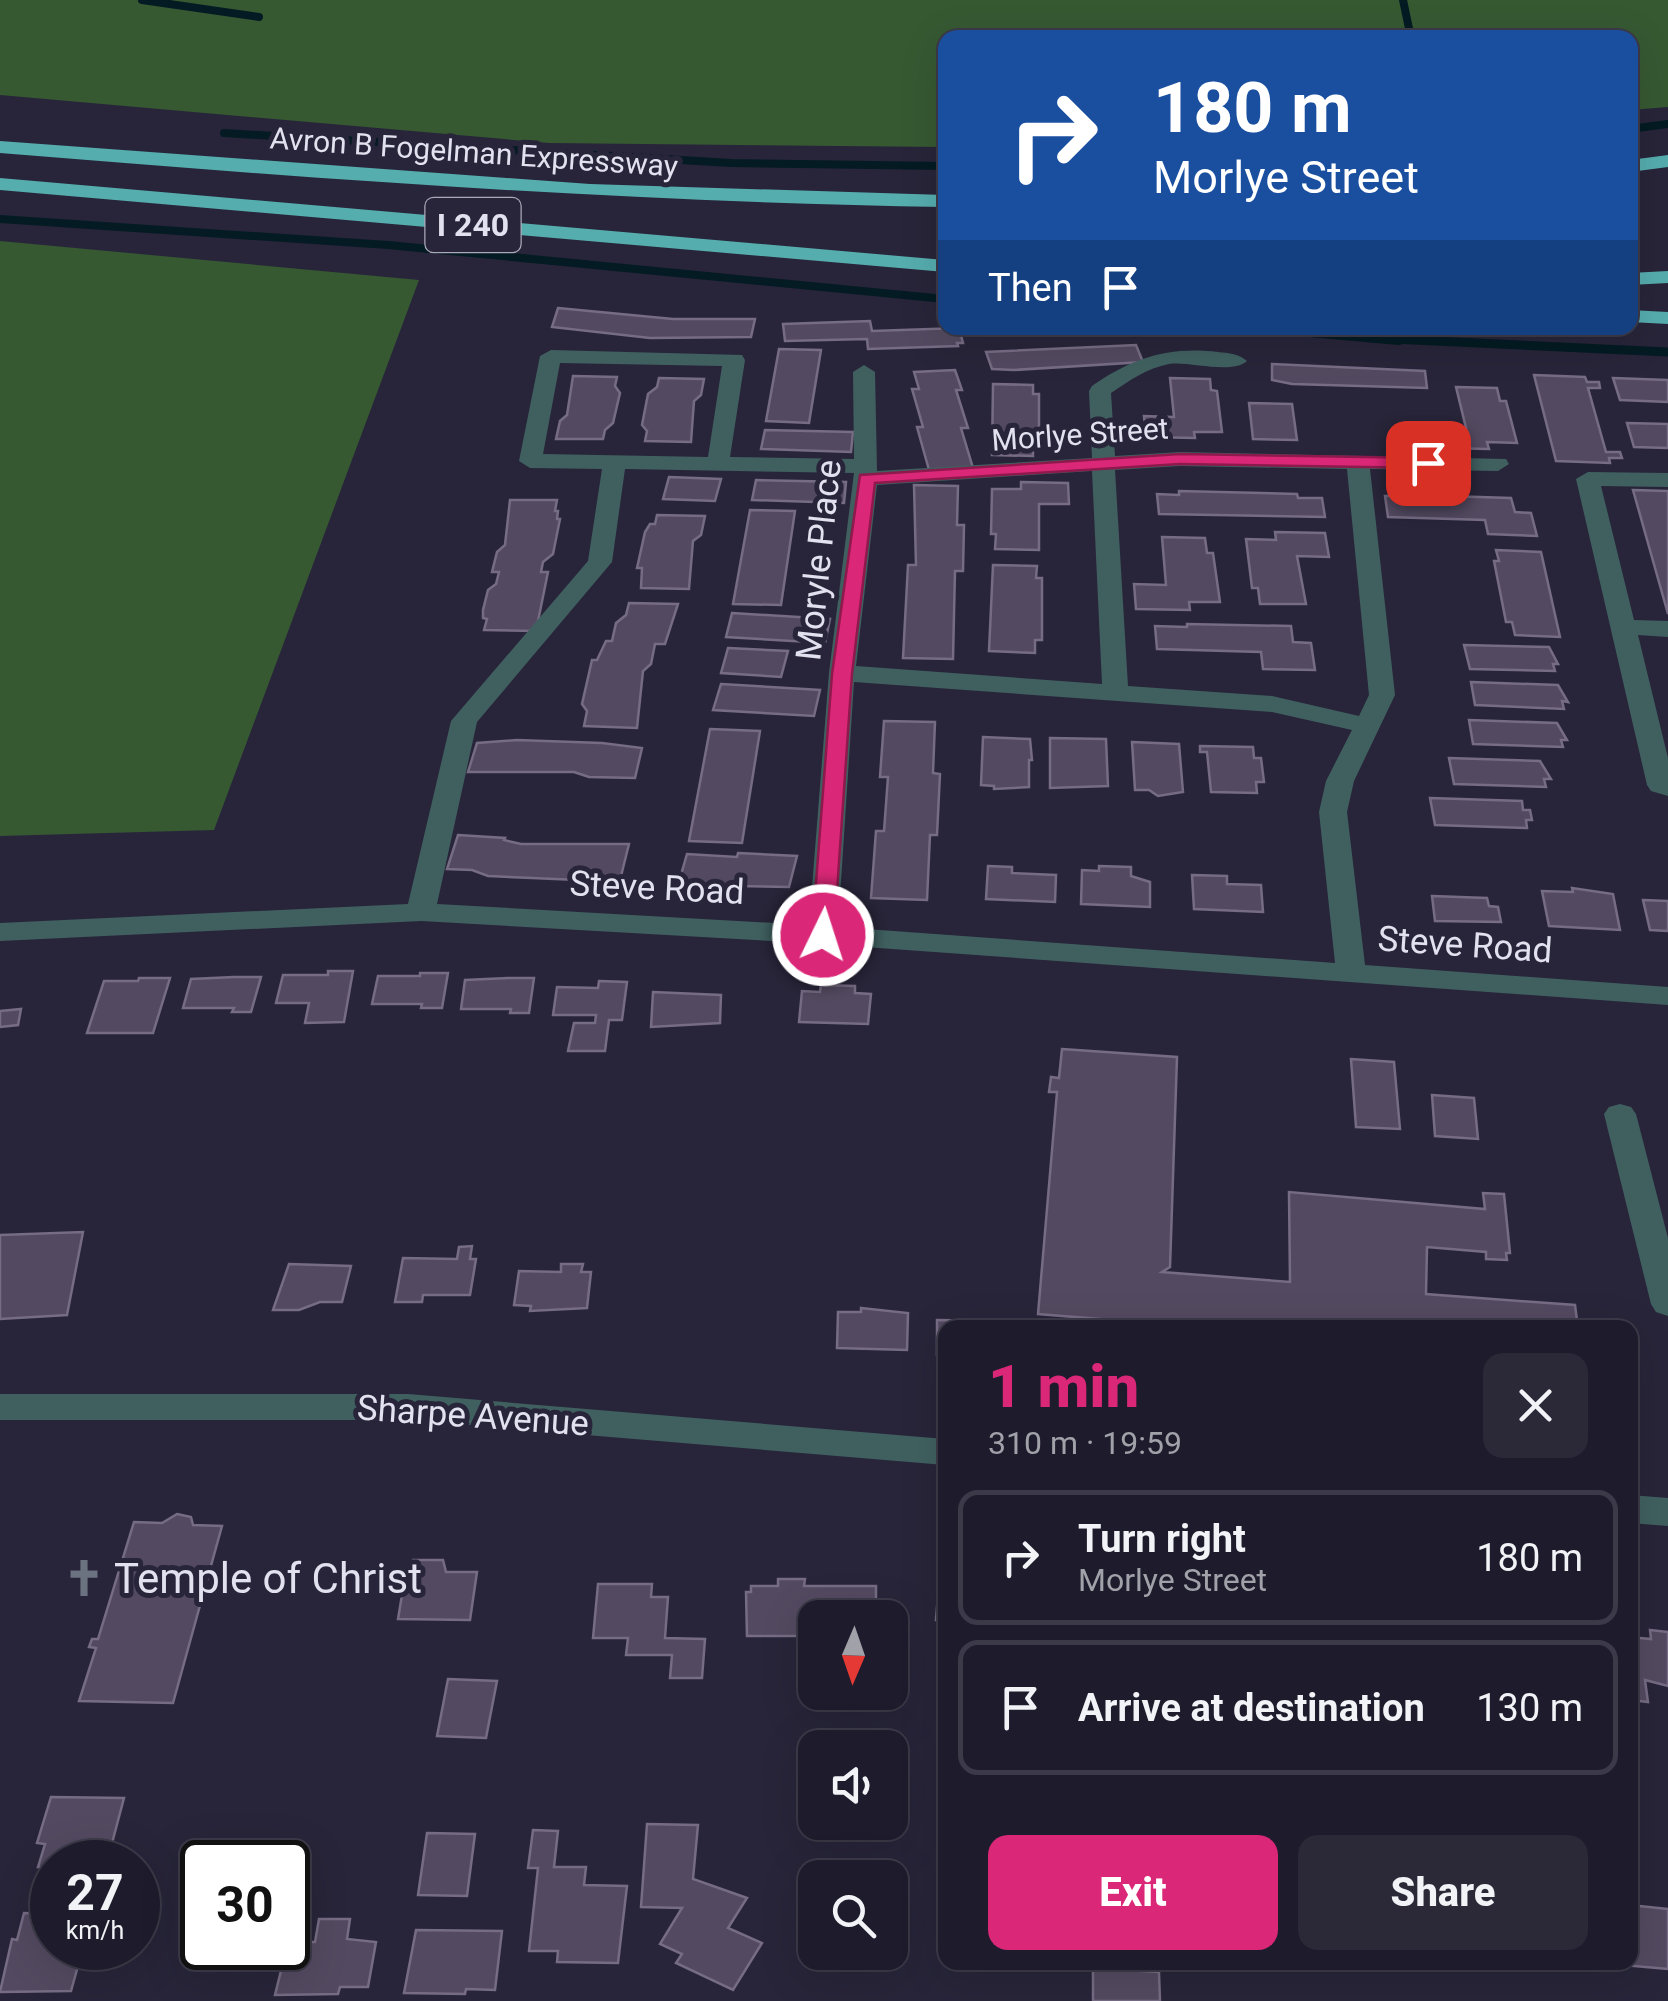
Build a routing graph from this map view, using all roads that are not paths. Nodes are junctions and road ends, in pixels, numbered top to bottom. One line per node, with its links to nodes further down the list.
1 (0, 147): 7 (highway, Avron B Fogelman Expressway / I 240)
2 (1668, 161): 3 (highway)
3 (1638, 165)
4 (1668, 178): 5 (highway)
5 (1638, 181)
6 (0, 184): 8 (highway, Avron B Fogelman Expressway / I 240)
7 (938, 201)
8 (938, 265)
9 (1668, 277): 10 (highway)
10 (1638, 279)
11 (1638, 316): 12 (highway)
12 (1668, 318)
13 (1236, 361): 19 (street)
14 (864, 372): 20 (street, Moryle Place)
15 (614, 462): 17 (street, Morlye Street); 17 (street, Morlye Street); 28 (street)
16 (1358, 462): 18 (street, Morlye Street); 19 (street, Morlye Street); 26 (street)
17 (718, 464): 20 (street, Morlye Street)
18 (1498, 464)
19 (1103, 466): 20 (street, Morlye Street); 25 (street)
20 (866, 472): 24 (street, Moryle Place)
21 (1668, 480): 22 (street)
22 (1623, 627): 23 (street); 27 (street)
23 (1668, 629)
24 (842, 674): 25 (street); 30 (street, Moryle Place)
25 (1114, 692): 26 (street)
26 (1366, 725): 31 (street)
27 (1668, 788)
28 (421, 912): 29 (street, Steve Road); 30 (street, Steve Road)
29 (0, 932)
30 (823, 935): 31 (street, Steve Road)
31 (1351, 974): 32 (street, Steve Road)
32 (1668, 996)
33 (1620, 1114): 34 (street)
34 (1668, 1304)
35 (2, 1413): 36 (street, Sharpe Avenue)
36 (938, 1451)
37 (1638, 1510): 38 (street)
38 (1668, 1512)

